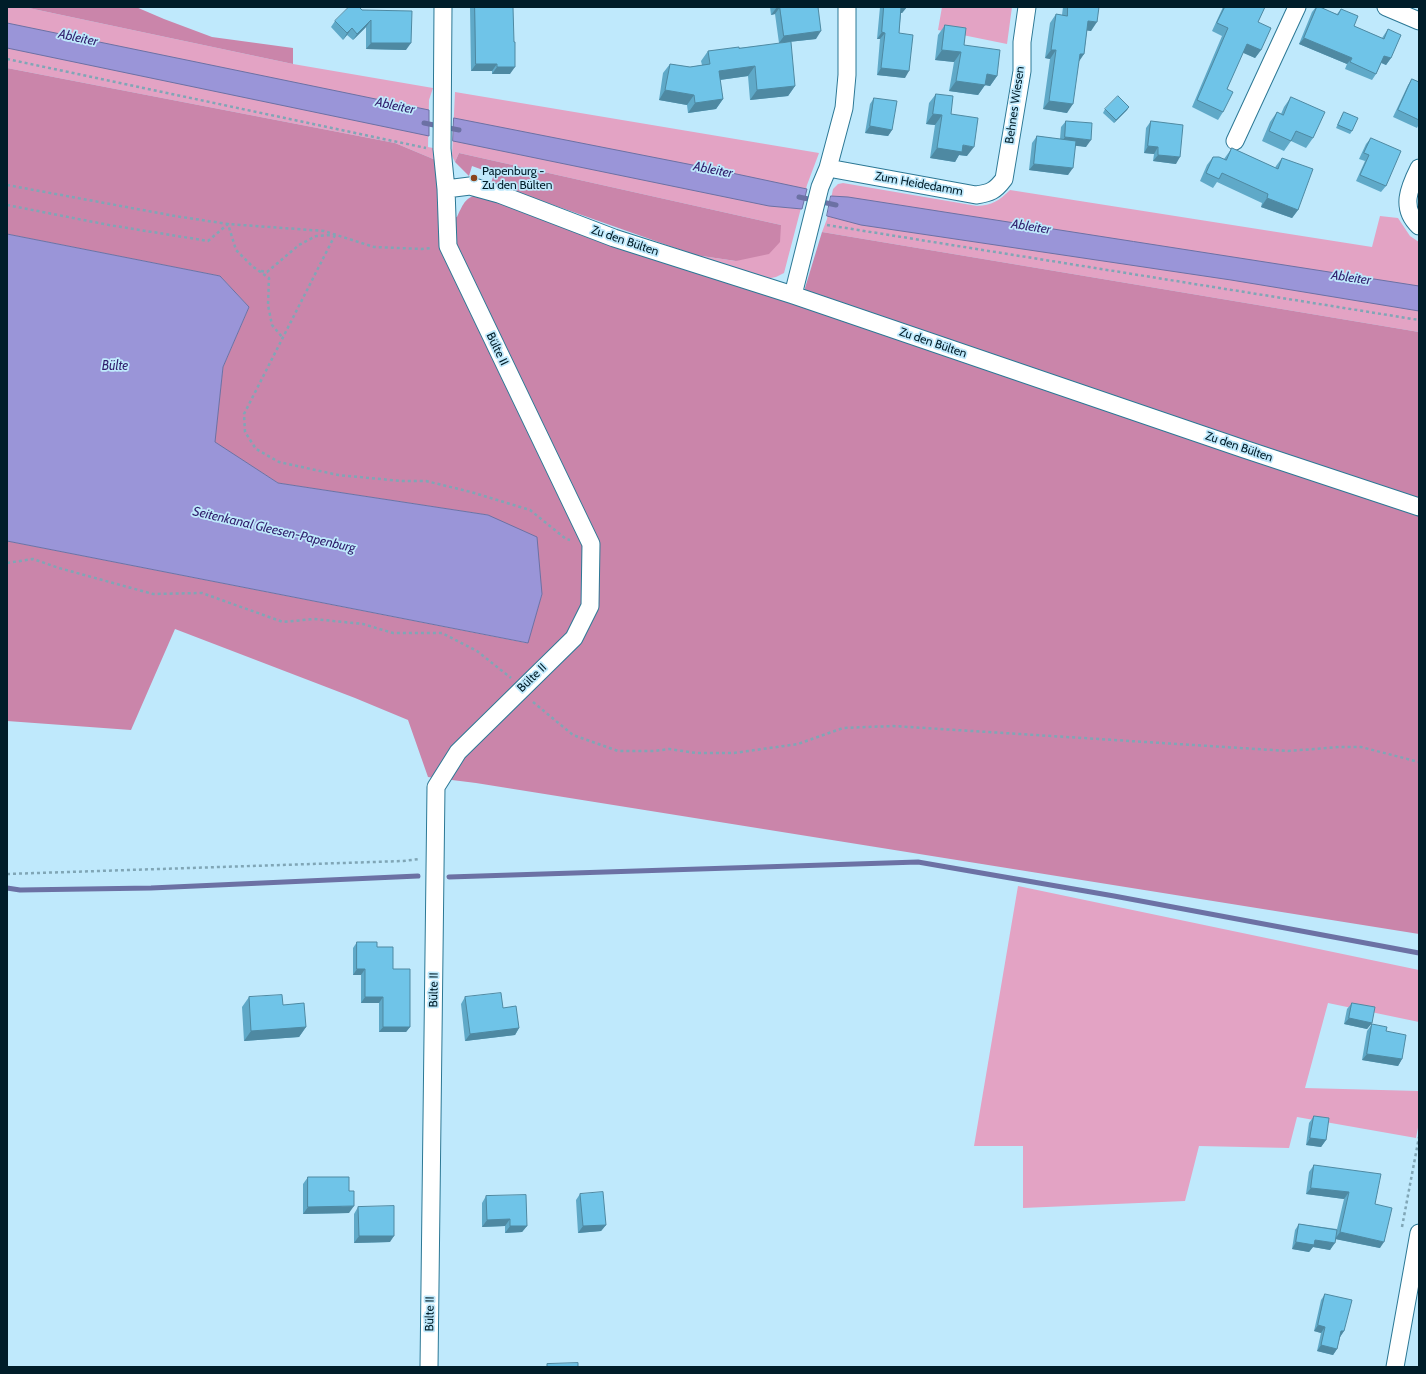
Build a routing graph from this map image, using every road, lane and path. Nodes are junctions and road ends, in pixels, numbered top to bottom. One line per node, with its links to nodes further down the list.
1 (443, 7): 9 (street, Bülte II)
2 (847, 7): 10 (street)
3 (1027, 7): 12 (street, Behnes Wiesen)
4 (1297, 7): 8 (street)
5 (1386, 7): 6 (street)
6 (1419, 21)
7 (7, 59): 9 (path)
8 (1235, 141)
9 (443, 155): 14 (street, Bülte II)
10 (828, 168): 12 (street, Zum Heidedamm); 16 (street)
11 (1419, 168): 18 (street)
12 (1004, 179)
13 (7, 185): 17 (path)
14 (446, 189): 20 (street, Bülte II); 22 (street, Zu den Bülten)
15 (7, 205): 17 (path)
16 (813, 217): 22 (street); 23 (path)
17 (228, 224): 19 (path); 21 (path)
18 (1419, 226)
19 (335, 235): 20 (path); 21 (path); 24 (path)
20 (448, 246): 26 (street, Bülte II)
21 (259, 270): 24 (path)
22 (793, 295): 25 (street, Zu den Bülten)
23 (1419, 320)
24 (283, 338): 26 (path)
25 (1419, 507)
26 (591, 544): 28 (street, Bülte II)
27 (7, 563): 28 (path)
28 (522, 688): 29 (path); 30 (street, Bülte II)
29 (1419, 762)
30 (436, 857): 31 (path); 33 (street, Bülte II)
31 (7, 874)
32 (1419, 1233): 34 (street)
33 (429, 1367)
34 (1395, 1367)

